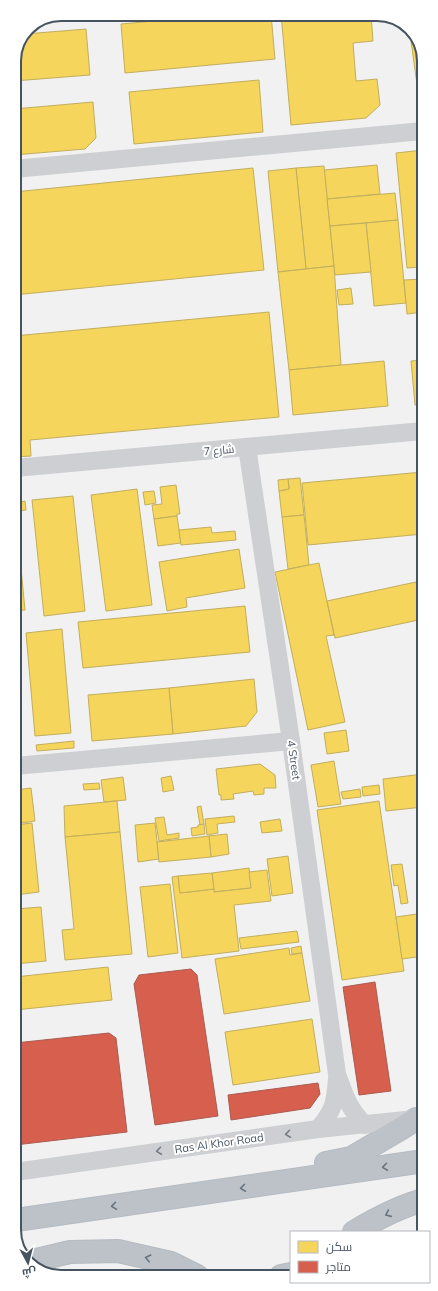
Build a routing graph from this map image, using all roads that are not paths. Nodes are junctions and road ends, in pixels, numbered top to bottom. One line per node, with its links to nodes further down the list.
1 (417, 132): 2 (street)
2 (21, 168)
3 (417, 432): 4 (street, شارع 7)
4 (247, 447): 5 (street, شارع 7); 6 (street, 4 Street)
5 (21, 467)
6 (291, 741): 7 (street); 8 (street, 4 Street)
7 (21, 765)
8 (338, 1074): 11 (street, 4 Street); 12 (street, 4 Street)
9 (417, 1118): 11 (street, Ras Al Khor Road)
10 (417, 1120): 15 (highway)
11 (365, 1125): 12 (street, Ras Al Khor Road)
12 (318, 1130): 14 (street, Ras Al Khor Road, one-way to 14)
13 (417, 1163): 15 (highway, one-way to 15)
14 (21, 1171)
15 (268, 1185): 17 (highway, one-way to 17)
16 (417, 1202): 18 (highway, one-way to 18)
17 (21, 1219)
18 (356, 1231)
19 (48, 1257): 20 (highway, one-way to 19)
20 (185, 1270)

